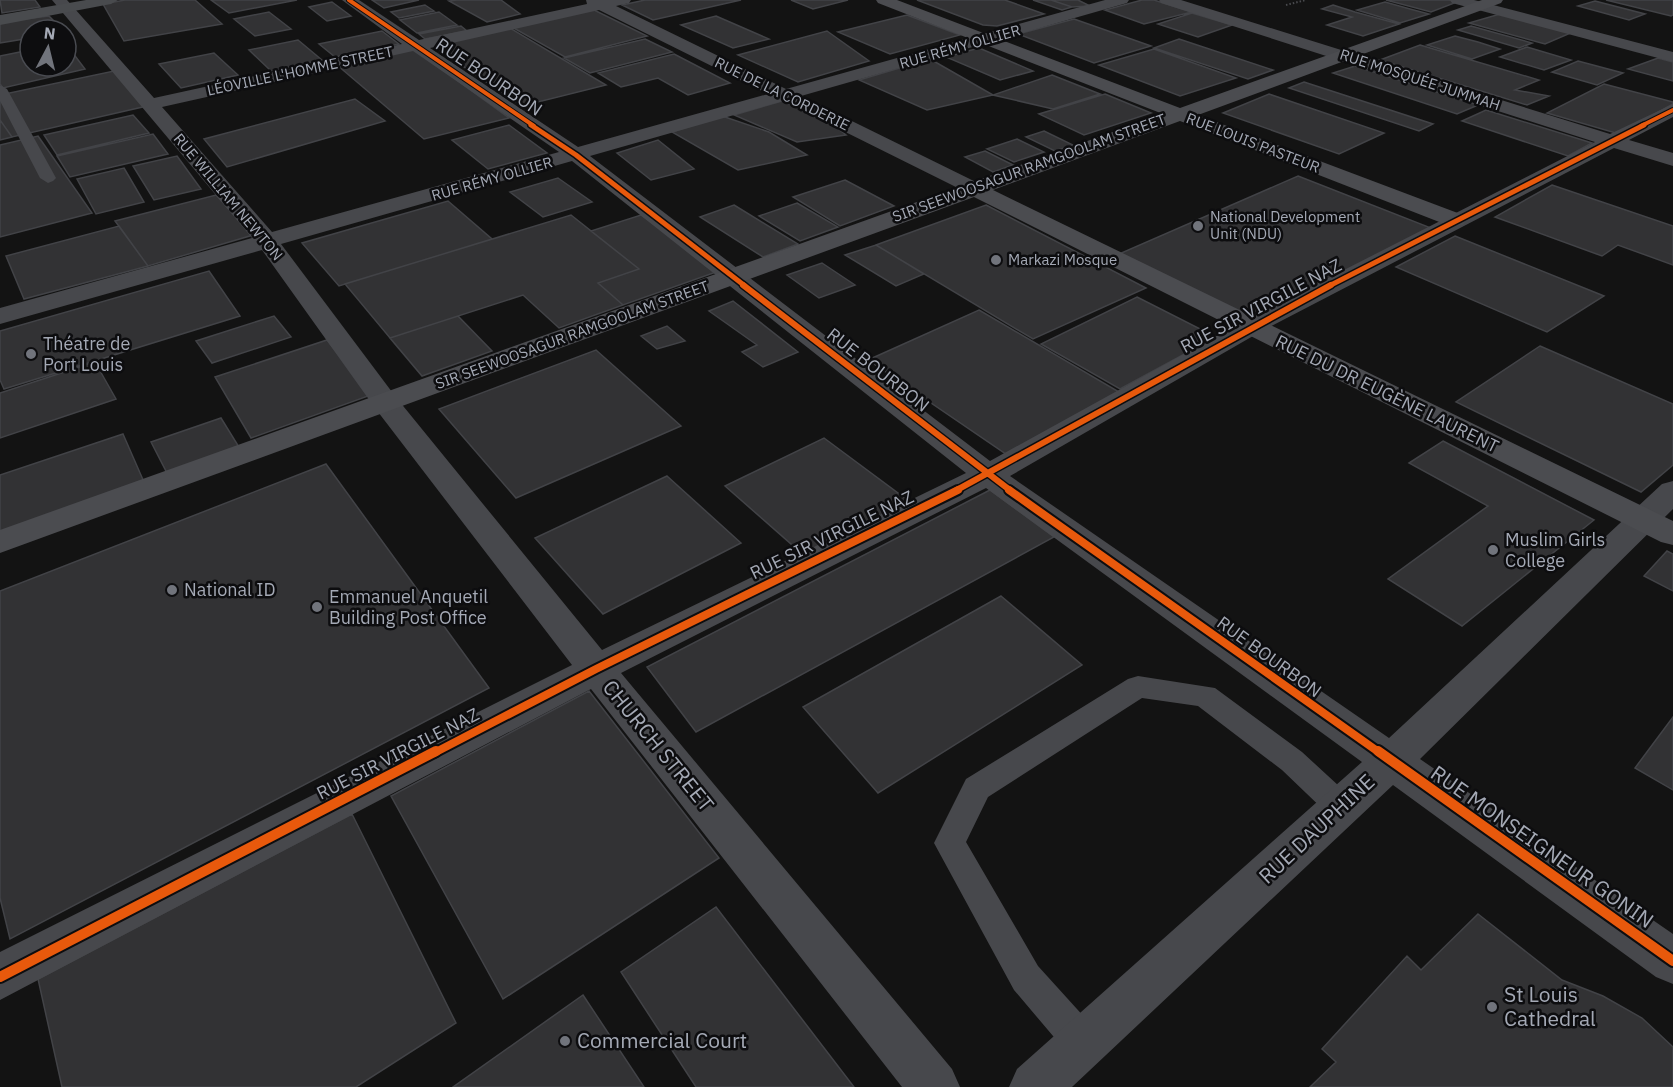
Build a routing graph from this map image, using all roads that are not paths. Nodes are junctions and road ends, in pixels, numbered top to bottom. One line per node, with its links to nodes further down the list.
1 (111, 0): 10 (main road)
2 (349, 0): 13 (street, RUE BOURBON)
3 (624, 0): 8 (street, LÉOVILLE L'HOMME STREET)
4 (883, 0): 12 (main road, RUE LOUIS PASTEUR)
5 (1122, 0): 12 (street, RUE RÉMY OLLIER)
6 (1166, 0): 14 (street, RUE MOSQUÉE JUMMAH)
7 (1457, 0): 9 (street)
8 (596, 3): 13 (street, LÉOVILLE L'HOMME STREET); 17 (street, RUE DE LA CORDERIE)
9 (1488, 3): 14 (main road, SIR SEEWOOSAGUR RAMGOOLAM STREET); 15 (street)
10 (63, 4): 11 (main road); 18 (street, RUE WILLIAM NEWTON)
11 (0, 20)
12 (985, 40): 17 (street, RUE RÉMY OLLIER); 20 (main road, RUE LOUIS PASTEUR)
13 (417, 46): 18 (street, LÉOVILLE L'HOMME STREET); 22 (street, RUE BOURBON)
14 (1344, 56): 20 (main road, SIR SEEWOOSAGUR RAMGOOLAM STREET); 21 (street, RUE MOSQUÉE JUMMAH)
15 (1673, 57)
16 (0, 89): 24 (lane)
17 (788, 96): 22 (street, RUE RÉMY OLLIER); 25 (street, RUE DE LA CORDERIE)
18 (150, 104): 27 (street, RUE WILLIAM NEWTON)
19 (1673, 110): 21 (street, RUE SIR VIRGILE NAZ)
20 (1177, 114): 25 (main road, SIR SEEWOOSAGUR RAMGOOLAM STREET); 26 (main road, RUE LOUIS PASTEUR)
21 (1613, 142): 23 (street, RUE MOSQUÉE JUMMAH); 26 (street, RUE SIR VIRGILE NAZ)
22 (576, 155): 27 (street, RUE RÉMY OLLIER); 28 (street, RUE BOURBON)
23 (1673, 160)
24 (48, 178)
25 (973, 188): 28 (main road, SIR SEEWOOSAGUR RAMGOOLAM STREET); 30 (main road, RUE DU DR EUGÈNE LAURENT)
26 (1455, 220): 30 (street, RUE SIR VIRGILE NAZ)
27 (267, 241): 29 (street, RUE RÉMY OLLIER); 31 (street, RUE WILLIAM NEWTON)
28 (734, 277): 31 (main road, SIR SEEWOOSAGUR RAMGOOLAM STREET); 32 (street, RUE BOURBON)
29 (0, 316)
30 (1251, 327): 32 (street, RUE SIR VIRGILE NAZ); 34 (main road, RUE DU DR EUGÈNE LAURENT)
31 (385, 402): 35 (main road, SIR SEEWOOSAGUR RAMGOOLAM STREET); 36 (street, CHURCH STREET)
32 (988, 475): 36 (street, RUE SIR VIRGILE NAZ); 37 (street, RUE BOURBON)
33 (1673, 491): 34 (street, RUE DAUPHINE)
34 (1658, 527): 37 (street, RUE DAUPHINE)
35 (0, 542)
36 (596, 669): 40 (street, RUE SIR VIRGILE NAZ); 42 (street, CHURCH STREET)
37 (1390, 762): 38 (street, RUE DAUPHINE); 39 (street, RUE MONSEIGNEUR GONIN)
38 (1341, 807): 41 (street, RUE DAUPHINE); 41 (lane)
39 (1673, 961)
40 (0, 976)
41 (1083, 1043): 43 (street, RUE DAUPHINE)
42 (934, 1087)
43 (1035, 1087)

